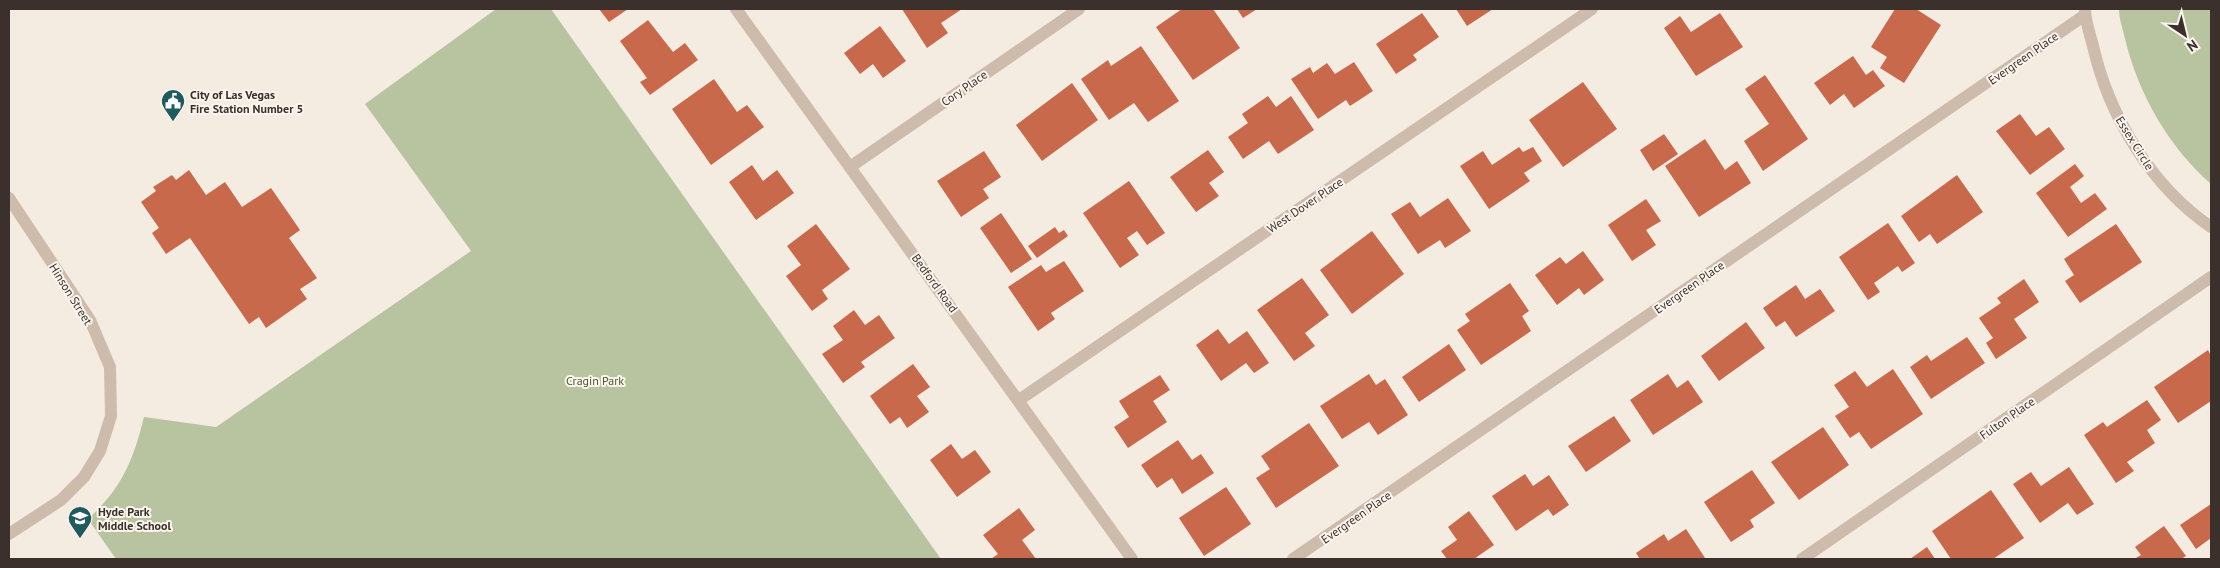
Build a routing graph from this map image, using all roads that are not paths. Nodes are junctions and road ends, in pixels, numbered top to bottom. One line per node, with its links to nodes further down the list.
1 (736, 9): 5 (street, Bedford Road)
2 (1078, 9): 5 (street, Cory Place)
3 (1592, 9): 9 (street, West Dover Place)
4 (2085, 12): 7 (street, Essex Circle); 12 (street, Evergreen Place)
5 (850, 167): 9 (street, Bedford Road)
6 (9, 198): 10 (street, Hinson Street)
7 (2211, 227)
8 (2211, 277): 13 (street, Fulton Place)
9 (1019, 400): 11 (street, Bedford Road)
10 (9, 534)
11 (1132, 559)
12 (1294, 559)
13 (1802, 559)

